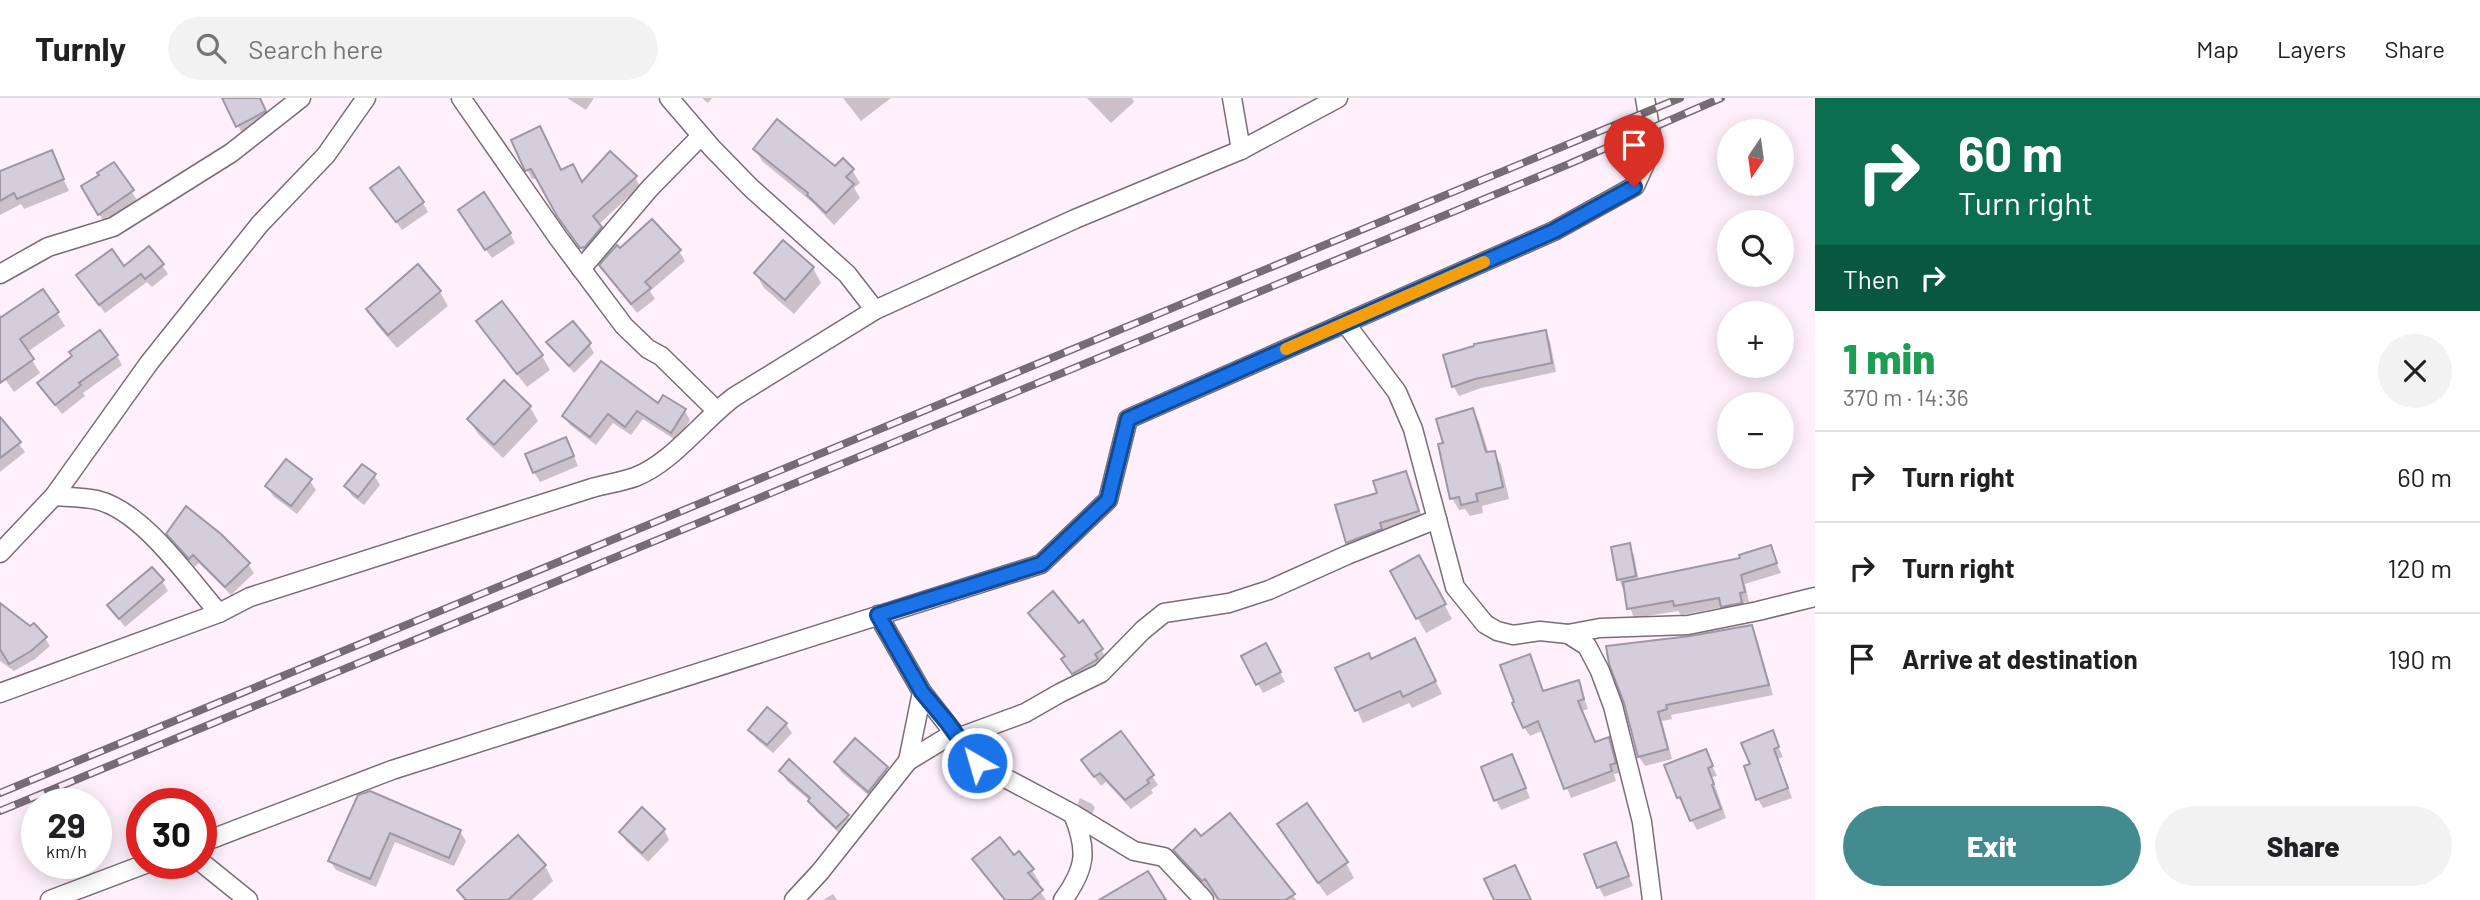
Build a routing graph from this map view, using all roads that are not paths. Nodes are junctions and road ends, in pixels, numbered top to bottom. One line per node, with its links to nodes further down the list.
1 (301, 98): 11 (street)
2 (366, 98): 15 (street)
3 (461, 98): 10 (street)
4 (669, 98): 8 (street)
5 (1232, 98): 9 (street)
6 (1338, 98): 9 (street)
7 (1645, 98): 13 (street)
8 (701, 136): 10 (street); 12 (street)
9 (1241, 150): 12 (street)
10 (581, 269): 14 (street)
11 (0, 274)
12 (875, 310): 14 (street)
13 (1345, 323): 16 (street); 20 (street)
14 (716, 410): 19 (street)
15 (54, 496): 17 (street); 19 (street)
16 (1437, 519): 21 (street); 24 (street)
17 (0, 553)
18 (1815, 597): 21 (street)
19 (219, 612): 23 (street)
20 (878, 615): 22 (street); 27 (street)
21 (1568, 634): 35 (street)
22 (922, 692): 24 (street); 25 (street)
23 (0, 693)
24 (956, 736): 25 (street); 26 (street)
25 (908, 761): 32 (street)
26 (1073, 814): 33 (street); 34 (street)
27 (217, 836)
28 (126, 871): 30 (street)
29 (217, 875): 31 (street)
30 (50, 900)
31 (248, 900)
32 (794, 900)
33 (1063, 900)
34 (1203, 900)
35 (1652, 900)

